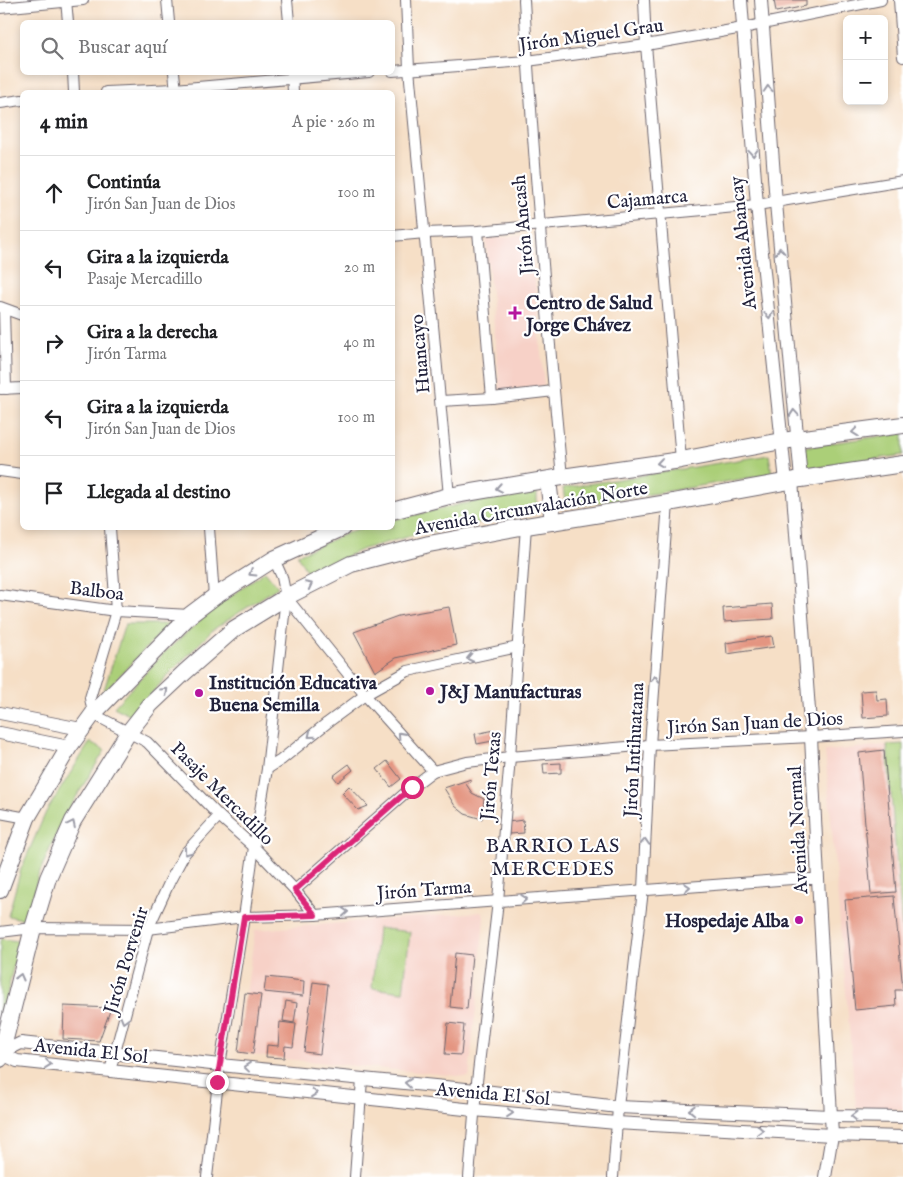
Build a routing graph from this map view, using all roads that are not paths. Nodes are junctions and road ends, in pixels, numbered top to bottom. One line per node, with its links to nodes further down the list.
1 (83, 0): 11 (street)
2 (167, 0): 14 (street)
3 (287, 0): 15 (street)
4 (406, 0): 21 (street, Huancayo)
5 (524, 0): 20 (street, Jirón Ancash)
6 (644, 0): 18 (street)
7 (741, 0): 17 (street, Avenida Abancay)
8 (762, 0): 16 (street, Avenida Abancay)
9 (881, 0): 16 (street, Jirón Miguel Grau)
10 (898, 0): 19 (street)
11 (66, 1): 12 (street); 13 (street)
12 (0, 8)
13 (68, 20)
14 (169, 20)
15 (289, 20)
16 (764, 24): 17 (street, Jirón Miguel Grau); 34 (street, Avenida Abancay, one-way to 16)
17 (743, 28): 18 (street, Jirón Miguel Grau); 35 (street, Avenida Abancay, one-way to 35)
18 (646, 45): 20 (street, Jirón Miguel Grau); 36 (street)
19 (903, 57)
20 (527, 61): 21 (street, Jirón Miguel Grau); 37 (street, Jirón Ancash)
21 (409, 69): 22 (street, Jirón Miguel Grau); 39 (street, Huancayo)
22 (395, 70)
23 (73, 75): 27 (street)
24 (174, 75): 28 (street)
25 (312, 75): 26 (street)
26 (292, 76): 29 (street); 30 (street)
27 (74, 90)
28 (175, 90)
29 (183, 90)
30 (293, 90)
31 (20, 100): 32 (street)
32 (0, 103)
33 (903, 181): 34 (street, Cajamarca)
34 (776, 203): 35 (street, Cajamarca); 49 (street, Avenida Abancay, one-way to 34)
35 (757, 206): 36 (street, Cajamarca); 49 (street, Avenida Abancay, one-way to 49)
36 (661, 215): 37 (street, Cajamarca); 50 (street)
37 (540, 225): 38 (street, Cajamarca); 45 (street, Jirón Ancash)
38 (478, 231): 39 (street, Cajamarca); 46 (street)
39 (425, 233): 40 (street, Cajamarca); 47 (street, Huancayo)
40 (395, 236)
41 (2, 308): 42 (street); 44 (street)
42 (20, 314)
43 (20, 388): 44 (street)
44 (3, 389)
45 (554, 391): 46 (street); 54 (street, Jirón Ancash)
46 (492, 398): 47 (street)
47 (441, 401): 56 (street, Huancayo)
48 (903, 425): 49 (highway, Avenida Circunvalación Norte, one-way to 49)
49 (789, 440): 50 (highway, Avenida Circunvalación Norte); 55 (street, Avenida Abancay)
50 (681, 460): 54 (highway, Avenida Circunvalación Norte, one-way to 54)
51 (903, 464): 55 (highway, Avenida Circunvalación Norte)
52 (0, 471): 53 (street)
53 (20, 474)
54 (555, 478): 56 (highway, Avenida Circunvalación Norte, one-way to 56); 59 (highway)
55 (793, 480): 57 (highway, Avenida Circunvalación Norte); 78 (street, Avenida Normal)
56 (450, 496): 58 (highway, Avenida Circunvalación Norte)
57 (668, 503): 59 (highway, Avenida Circunvalación Norte); 79 (street, Jirón Intihuatana, one-way to 57)
58 (395, 510)
59 (553, 522): 60 (highway, Avenida Circunvalación Norte)
60 (526, 526): 67 (highway, Avenida Circunvalación Norte, one-way to 60); 70 (street, Jirón Texas)
61 (110, 530): 68 (street)
62 (209, 530): 66 (street)
63 (333, 530): 64 (highway)
64 (274, 559): 66 (highway, one-way to 66); 67 (street)
65 (0, 594): 68 (street, Balboa)
66 (214, 597): 69 (highway)
67 (286, 597): 71 (street); 77 (highway, Avenida Circunvalación Norte, one-way to 67); 82 (street)
68 (116, 611): 69 (street, Balboa); 73 (street)
69 (190, 615): 73 (highway)
70 (518, 647): 71 (street, one-way to 71); 81 (street, Jirón Texas)
71 (365, 694): 82 (street, one-way to 82); 83 (street, one-way to 71)
72 (0, 713): 74 (street)
73 (93, 714): 74 (highway); 77 (street, Pasaje Mercadillo)
74 (81, 730): 80 (highway)
75 (903, 731): 78 (street, Jirón San Juan de Dios)
76 (0, 733): 80 (street)
77 (128, 733): 85 (street, Pasaje Mercadillo); 95 (highway, Avenida Circunvalación Norte, one-way to 77)
78 (812, 738): 79 (street, Jirón San Juan de Dios); 88 (street, Avenida Normal)
79 (650, 745): 81 (street, Jirón San Juan de Dios); 91 (street, Jirón Intihuatana, one-way to 79)
80 (69, 748): 86 (highway)
81 (510, 756): 83 (street, Jirón San Juan de Dios); 92 (street, Jirón Texas)
82 (267, 769): 87 (street)
83 (433, 771): 90 (street, Jirón San Juan de Dios)
84 (0, 813): 86 (street)
85 (219, 816): 87 (street, Pasaje Mercadillo); 96 (street, Jirón Porvenir, one-way to 96)
86 (27, 818): 89 (highway)
87 (254, 847): 90 (street, Pasaje Mercadillo); 94 (street)
88 (818, 879): 91 (street, Jirón Tarma, one-way to 88); 108 (street, Avenida Normal)
89 (0, 890)
90 (295, 890): 93 (street, Pasaje Mercadillo)
91 (643, 890): 92 (street, Jirón Tarma, one-way to 91); 106 (street, Jirón Intihuatana)
92 (498, 901): 93 (street, Jirón Tarma, one-way to 92); 104 (street, Jirón Texas)
93 (315, 915): 94 (street, Jirón Tarma)
94 (244, 917): 96 (street, Jirón Tarma); 100 (street)
95 (33, 928): 96 (street, Jirón Tarma); 97 (street, Jirón Tarma); 99 (highway, Avenida Circunvalación Norte, one-way to 95)
96 (148, 929): 98 (street, Jirón Porvenir, one-way to 98)
97 (0, 932)
98 (116, 1053): 99 (street, Avenida El Sol); 100 (street, Avenida El Sol); 101 (street, Jirón Porvenir)
99 (0, 1055): 101 (street, Avenida El Sol, one-way to 101)
100 (220, 1065): 102 (street, Avenida El Sol, one-way to 100); 103 (street)
101 (110, 1071): 103 (street, Avenida El Sol)
102 (362, 1079): 104 (street, Avenida El Sol, one-way to 102); 105 (street)
103 (217, 1082): 105 (street, Avenida El Sol, one-way to 105); 113 (street)
104 (476, 1090): 106 (street, Avenida El Sol); 107 (street, Jirón Texas)
105 (360, 1098): 107 (street, Avenida El Sol); 114 (street)
106 (618, 1106): 108 (street, Avenida El Sol, one-way to 106); 110 (street, Jirón Intihuatana)
107 (474, 1110): 110 (street, Avenida El Sol, one-way to 110); 115 (street, Jirón Texas)
108 (831, 1116): 109 (street, Avenida El Sol, one-way to 108); 111 (street, Avenida Normal)
109 (903, 1117)
110 (616, 1123): 111 (street, Avenida El Sol, one-way to 111); 116 (street, Jirón Intihuatana)
111 (832, 1134): 112 (street, Avenida El Sol); 117 (street, Avenida Normal)
112 (903, 1137)
113 (206, 1177)
114 (355, 1177)
115 (469, 1177)
116 (613, 1177)
117 (825, 1177)

